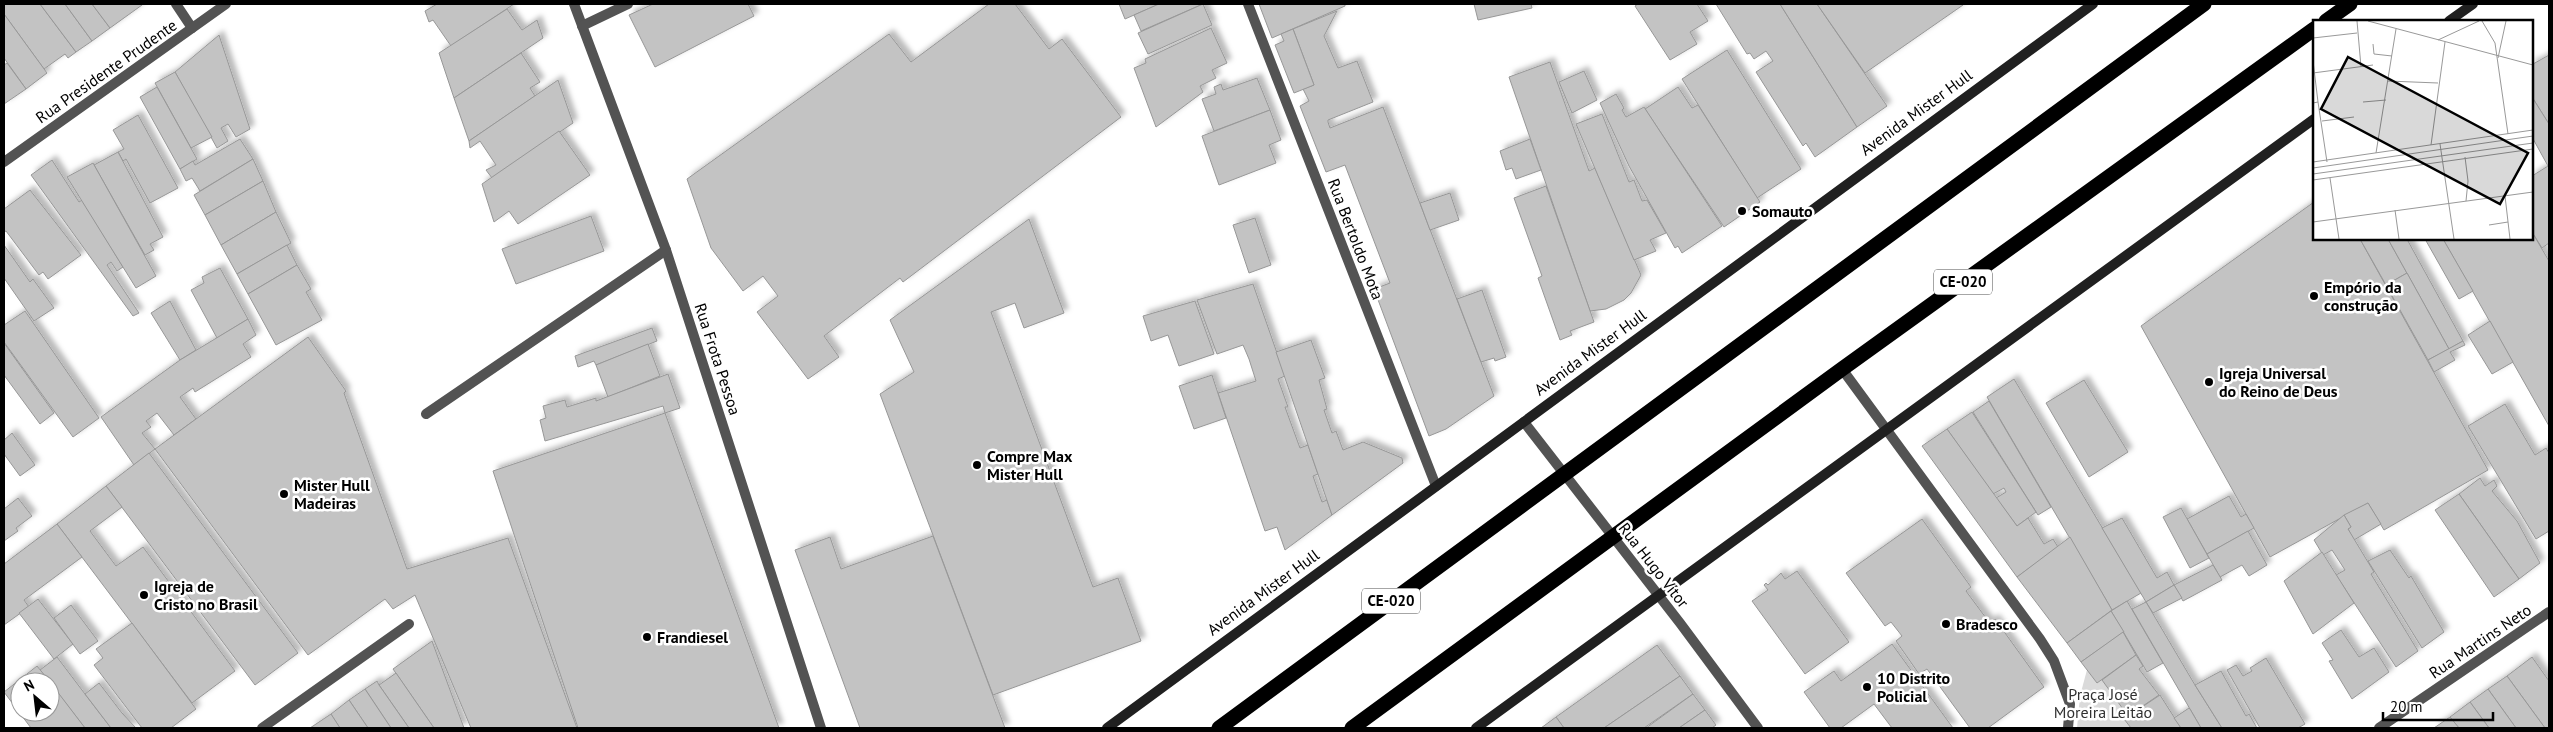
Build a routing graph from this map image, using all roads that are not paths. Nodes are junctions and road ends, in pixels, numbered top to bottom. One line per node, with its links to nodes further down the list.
1 (176, 4): 13 (street)
2 (226, 4): 13 (street, Rua Presidente Prudente)
3 (574, 4): 12 (street, Rua Frota Pessoa)
4 (628, 4): 12 (street)
5 (1248, 4): 23 (street, Rua Bertoldo Mota)
6 (2093, 4): 20 (main road, Avenida Mister Hull)
7 (2204, 4): 22 (highway, CE-020)
8 (2350, 4): 10 (highway)
9 (2473, 4): 11 (main road)
10 (2327, 20)
11 (2450, 20)
12 (582, 26): 17 (street, Rua Frota Pessoa)
13 (192, 28): 16 (street, Rua Presidente Prudente)
14 (2313, 30): 18 (highway, CE-020)
15 (2313, 120): 21 (main road)
16 (4, 162)
17 (666, 250): 19 (street); 29 (street, Rua Frota Pessoa)
18 (1842, 369): 21 (street); 24 (highway, CE-020)
19 (426, 414)
20 (1524, 422): 22 (street, Rua Hugo Vítor); 23 (main road, Avenida Mister Hull)
21 (1888, 429): 25 (main road); 35 (street)
22 (1564, 474): 24 (street, Rua Hugo Vítor); 31 (highway, CE-020)
23 (1436, 486): 30 (main road, Avenida Mister Hull)
24 (1613, 536): 25 (street, Rua Hugo Vítor); 32 (highway, CE-020)
25 (1658, 595): 33 (main road); 34 (street, Rua Hugo Vítor)
26 (2549, 612): 36 (street, Rua Martins Neto)
27 (409, 624): 28 (street)
28 (262, 728)
29 (822, 728)
30 (1107, 728)
31 (1219, 728)
32 (1352, 728)
33 (1476, 728)
34 (1758, 728)
35 (2068, 728)
36 (2379, 728)

